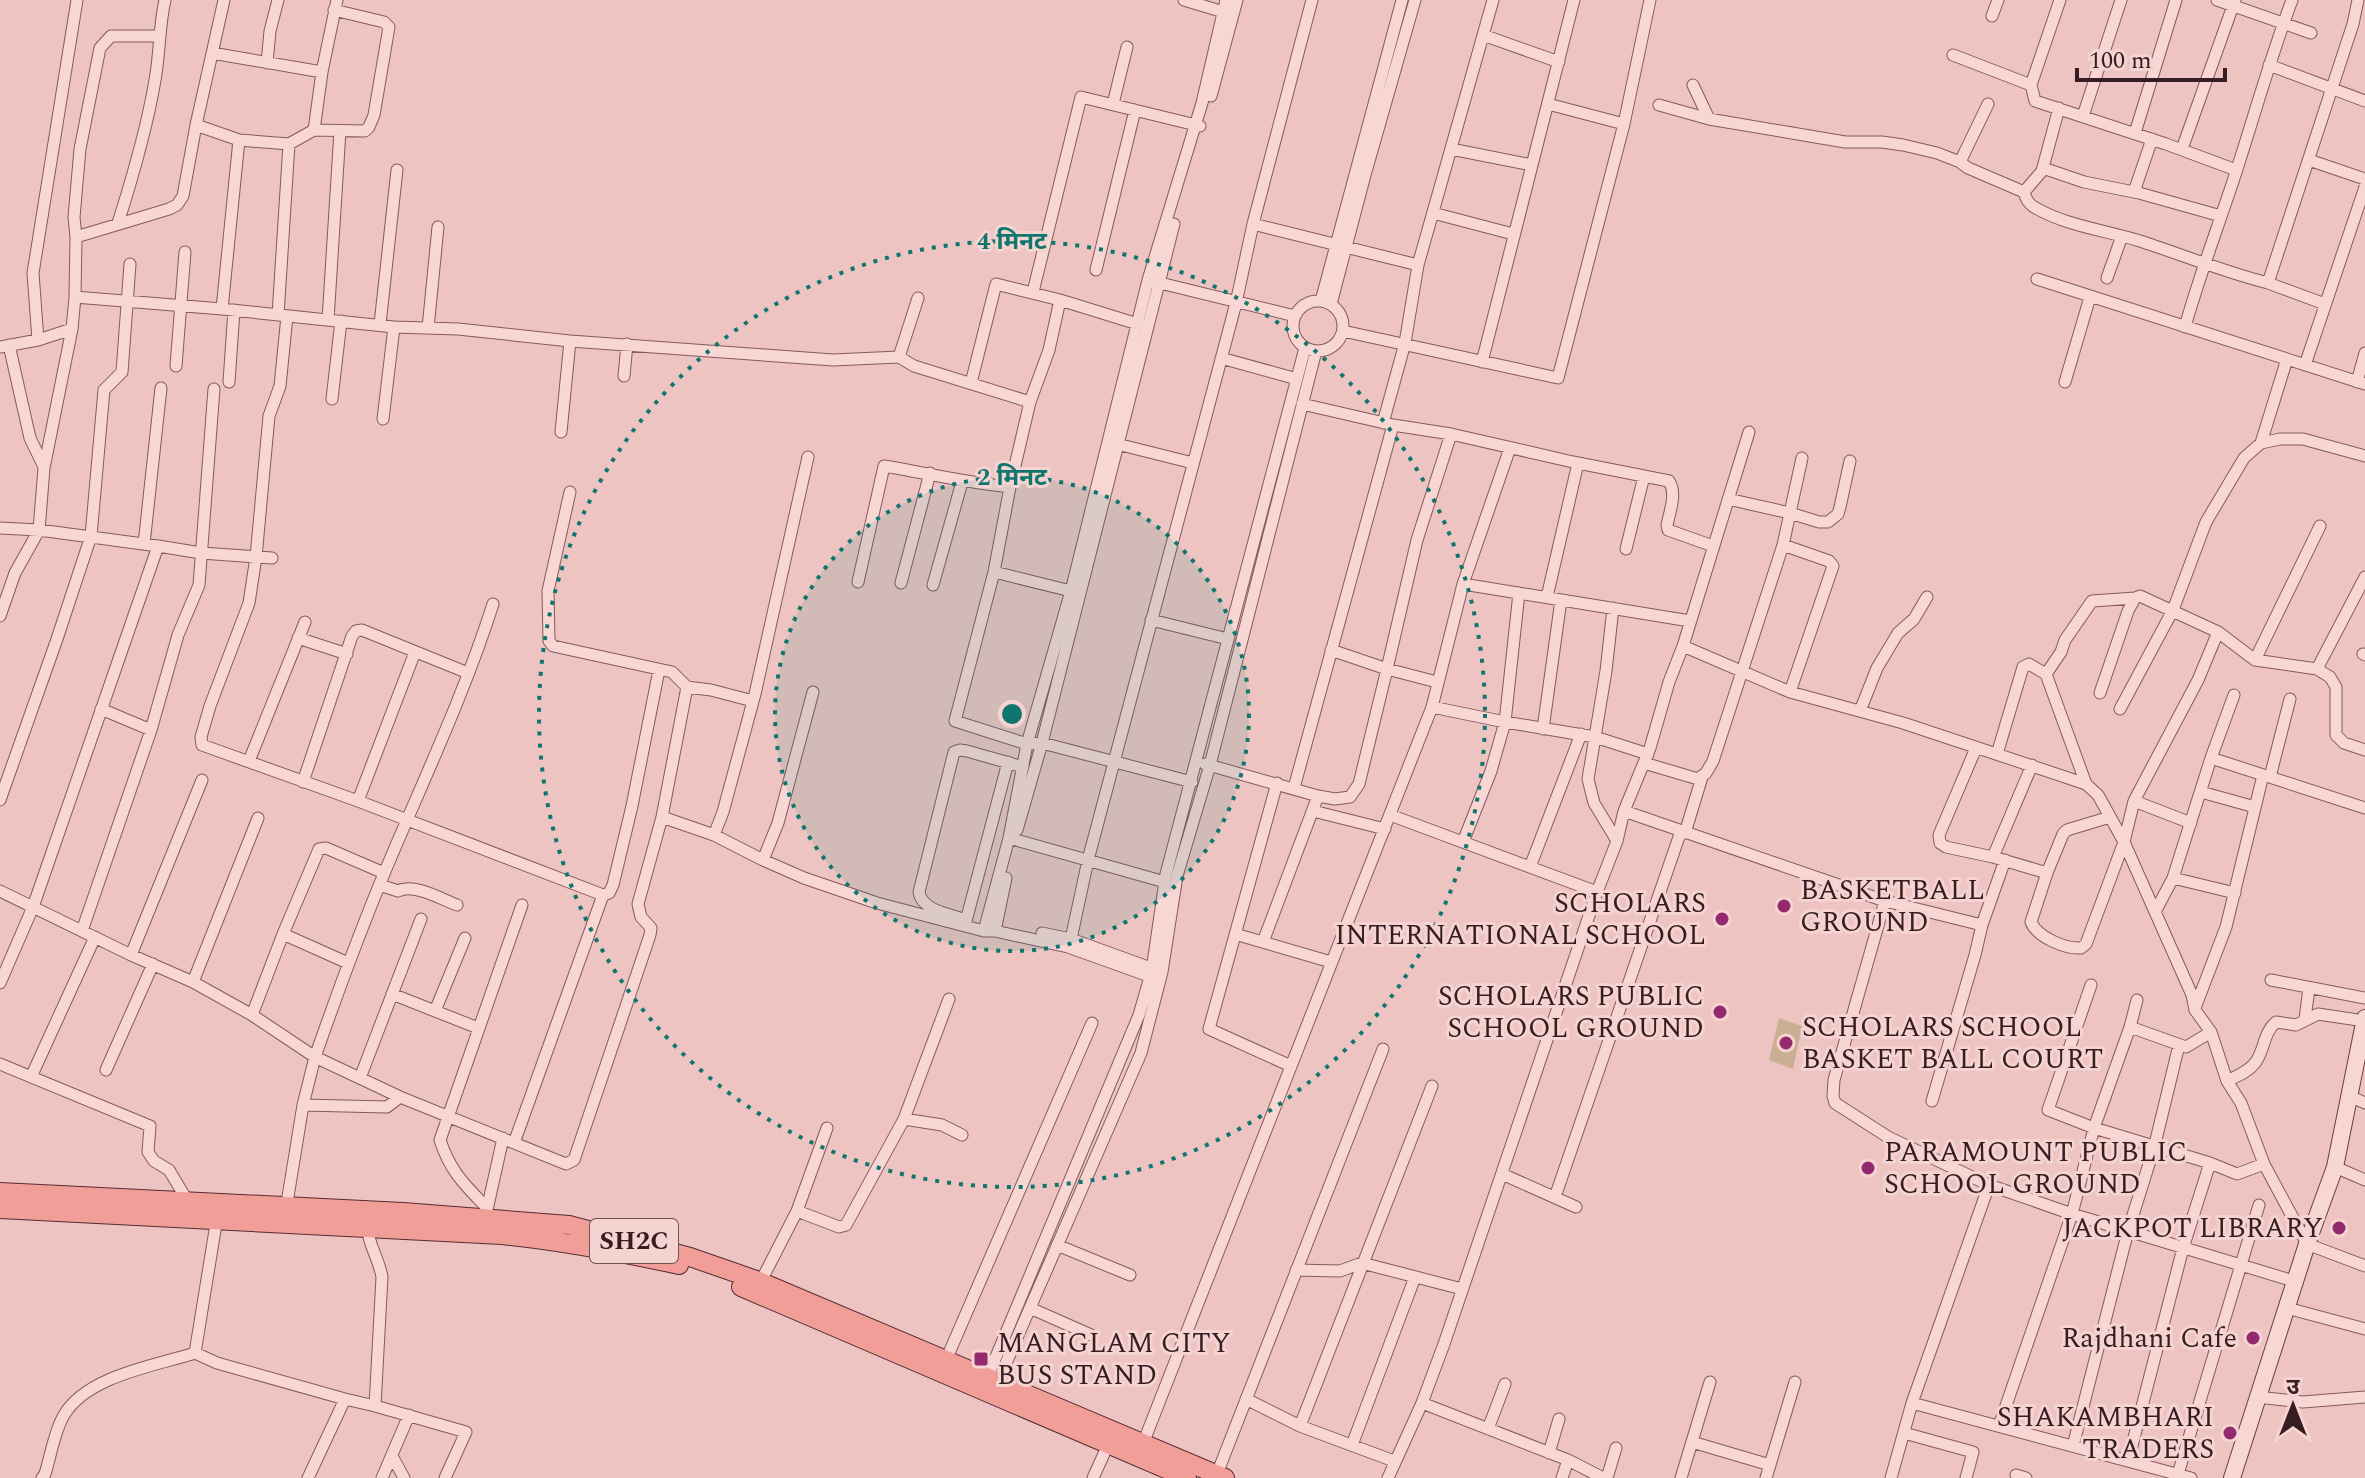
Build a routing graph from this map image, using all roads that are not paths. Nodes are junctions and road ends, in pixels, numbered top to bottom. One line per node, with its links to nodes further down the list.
1 (77, 0): 109 (street)
2 (165, 0): 28 (street)
3 (224, 0): 30 (street)
4 (278, 0): 33 (street)
5 (1184, 0): 20 (street)
6 (1312, 0): 72 (street)
7 (1402, 0): 77 (street)
8 (1415, 0): 77 (street)
9 (1493, 0): 27 (street)
10 (1574, 0): 32 (street)
11 (1650, 0): 48 (street)
12 (1998, 0): 22 (street)
13 (2060, 0): 37 (street)
14 (2121, 0): 46 (street)
15 (2176, 0): 53 (street)
16 (2217, 0): 19 (street)
17 (2292, 0): 23 (street)
18 (2358, 0): 24 (street)
19 (2234, 3): 23 (street); 58 (street)
20 (1230, 4): 50 (street)
21 (336, 5): 35 (street); 52 (street)
22 (1992, 16)
23 (2283, 24): 26 (street); 34 (street)
24 (2353, 24): 25 (street); 38 (street)
25 (2365, 29)
26 (2311, 33)
27 (1483, 35): 32 (street); 57 (street)
28 (159, 36): 71 (street); 76 (street)
29 (1127, 47): 40 (street)
30 (212, 53): 33 (street); 49 (street)
31 (1953, 55): 37 (street)
32 (1559, 62): 41 (street)
33 (267, 63): 35 (street)
34 (2269, 65): 38 (street); 64 (street)
35 (322, 72): 51 (street)
36 (1693, 85): 47 (street)
37 (2031, 85): 44 (street)
38 (2332, 89): 39 (street); 59 (street)
39 (2365, 101)
40 (1113, 104): 45 (street); 87 (street)
41 (1548, 104): 48 (street); 61 (street)
42 (1988, 104): 60 (street)
43 (1659, 105): 47 (street)
44 (2059, 108): 46 (street); 62 (street)
45 (1135, 110): 50 (street); 82 (street)
46 (2083, 116): 53 (street)
47 (1709, 119): 60 (street)
48 (1624, 124): 119 (street)
49 (196, 125): 55 (street); 71 (street)
50 (1199, 125): 85 (street)
51 (314, 130): 52 (street); 56 (street)
52 (340, 131): 100 (street)
53 (2135, 133): 54 (street)
54 (2152, 139): 58 (street); 68 (street)
55 (239, 140): 56 (street); 97 (street)
56 (289, 144): 98 (street)
57 (1451, 149): 61 (street); 69 (street)
58 (2182, 149): 64 (street)
59 (2309, 160): 65 (street); 86 (street)
60 (1960, 162): 67 (street)
61 (1532, 165): 74 (street)
62 (2043, 168): 67 (street); 68 (street)
63 (397, 170): 102 (street)
64 (2236, 170): 70 (street)
65 (2365, 179)
66 (2365, 187): 95 (street)
67 (2024, 192): 75 (street)
68 (2134, 192): 70 (street)
69 (1433, 213): 74 (street); 81 (street)
70 (2221, 216): 80 (street)
71 (118, 223): 76 (street)
72 (1253, 224): 77 (street); 93 (street)
73 (438, 227): 106 (street)
74 (1513, 234): 119 (street)
75 (2122, 236): 80 (street); 83 (street)
76 (76, 237): 88 (street)
77 (1341, 245): 81 (street); 94 (street)
78 (185, 252): 96 (street)
79 (130, 264): 92 (street)
80 (2203, 264): 86 (street); 105 (street)
81 (1418, 265): 111 (street)
82 (1096, 270)
83 (2107, 278)
84 (2037, 279): 89 (street)
85 (1153, 281): 93 (street); 103 (street)
86 (2268, 283): 95 (street)
87 (1033, 292): 91 (street); 126 (street)
88 (75, 297): 92 (street); 107 (street)
89 (2090, 297): 105 (street); 125 (street)
90 (918, 298): 116 (street)
91 (1060, 300): 103 (street); 131 (street)
92 (127, 301): 96 (street); 158 (street)
93 (1236, 303): 99 (street); 117 (street)
94 (1326, 303): 99 (street); 108 (street)
95 (2325, 304): 120 (street)
96 (181, 307): 97 (street); 121 (street)
97 (228, 310): 98 (street); 124 (street)
98 (282, 316): 100 (street); 165 (street)
99 (1295, 316): 114 (street)
100 (328, 320): 101 (street)
101 (341, 321): 102 (street); 130 (street)
102 (380, 324): 104 (street)
103 (1142, 325): 139 (street); 173 (street)
104 (394, 327): 106 (street); 133 (street)
105 (2185, 327): 118 (street)
106 (428, 328): 110 (street)
107 (72, 329): 109 (street); 147 (street)
108 (1343, 331): 111 (street); 114 (street)
109 (38, 340): 113 (street)
110 (570, 341): 112 (street); 135 (street)
111 (1405, 343): 119 (street); 134 (street)
112 (627, 344): 116 (street); 122 (street)
113 (5, 346): 147 (street)
114 (1310, 350): 123 (street); 132 (street)
115 (2365, 353): 127 (street)
116 (899, 357): 126 (street)
117 (1221, 358): 123 (street); 145 (street)
118 (2287, 359): 120 (street); 138 (street)
119 (1482, 362)
120 (2305, 365): 127 (street)
121 (176, 366)
122 (624, 376)
123 (1297, 379): 188 (street)
124 (229, 382)
125 (2065, 382)
126 (971, 383): 131 (street)
127 (2361, 383)
128 (161, 388): 159 (street)
129 (214, 389): 164 (street)
130 (332, 399)
131 (1030, 402): 151 (street)
132 (1302, 404): 134 (street); 228 (street)
133 (383, 419)
134 (1388, 424): 137 (street); 190 (street)
135 (561, 432)
136 (1749, 432): 153 (street)
137 (1451, 434): 140 (street); 194 (street)
138 (2261, 443): 141 (street); 181 (street)
139 (1117, 444): 145 (street); 173 (street)
140 (1510, 448): 146 (street); 171 (street)
141 (2365, 456)
142 (808, 457): 207 (street)
143 (1802, 458): 154 (street)
144 (1850, 461): 154 (street)
145 (1193, 463): 183 (street)
146 (1578, 463): 149 (street); 175 (street)
147 (44, 468): 157 (street)
148 (930, 473): 150 (street); 169 (street); 170 (street)
149 (1644, 476): 162 (street); 163 (street)
150 (962, 482): 151 (street); 172 (street)
151 (1010, 487): 167 (street)
152 (570, 492): 196 (street)
153 (1728, 499): 154 (street); 162 (street)
154 (1790, 513): 160 (street)
155 (2320, 526): 193 (street)
156 (0, 528): 157 (street)
157 (39, 530): 158 (street); 182 (street)
158 (91, 536): 159 (street); 241 (street)
159 (144, 544): 161 (street)
160 (1783, 545): 197 (street); 203 (street)
161 (158, 546): 164 (street); 209 (street)
162 (1713, 546): 184 (street)
163 (1626, 549)
164 (201, 553): 165 (street); 214 (street)
165 (256, 557): 166 (street); 224 (street)
166 (272, 558)
167 (994, 572): 173 (street); 218 (street)
168 (2365, 577): 195 (street)
169 (858, 582)
170 (901, 583)
171 (1463, 584): 174 (street); 200 (street)
172 (933, 585)
173 (1076, 592): 217 (street); 218 (street)
174 (1519, 593): 175 (street); 212 (street)
175 (1547, 597): 178 (street)
176 (1927, 597): 211 (street)
177 (2135, 598): 181 (street); 199 (street); 204 (street)
178 (1561, 600): 180 (street); 213 (street)
179 (493, 604): 198 (street)
180 (1613, 608): 184 (street); 216 (street)
181 (2173, 610): 186 (street); 210 (street)
182 (0, 616)
183 (1151, 620): 188 (street); 226 (street)
184 (1690, 621): 189 (street)
185 (305, 622): 187 (street)
186 (2218, 632): 193 (street); 243 (street)
187 (298, 638): 192 (street); 224 (street)
188 (1228, 639): 227 (street)
189 (1683, 646): 197 (street); 222 (street)
190 (1331, 650): 194 (street); 238 (street)
191 (415, 652): 192 (street); 198 (street); 242 (street)
192 (347, 654): 234 (street)
193 (2255, 660): 195 (street)
194 (1387, 669): 200 (street); 240 (street)
195 (2317, 669): 220 (street)
196 (659, 670): 201 (street); 272 (street)
197 (1742, 670): 203 (street); 232 (street)
198 (468, 673): 252 (street)
199 (2046, 674): 221 (street); 237 (street)
200 (1437, 682): 208 (street)
201 (687, 687): 207 (street); 249 (street)
202 (813, 692): 262 (street)
203 (1790, 692): 211 (street)
204 (2100, 693)
205 (2234, 695): 223 (street)
206 (2290, 699): 231 (street)
207 (753, 701): 256 (street)
208 (1432, 707): 212 (street); 248 (street)
209 (101, 709): 214 (street); 276 (street)
210 (2120, 709)
211 (1860, 711): 219 (street)
212 (1505, 722): 213 (street); 259 (street)
213 (1543, 729): 215 (street)
214 (151, 730): 282 (street)
215 (1581, 734): 216 (street); 264 (street)
216 (1595, 737): 222 (street); 258 (street)
217 (1042, 743): 218 (street); 226 (street); 257 (street)
218 (1027, 744): 230 (street)
219 (1976, 748): 221 (street); 261 (street)
220 (2365, 750)
221 (1997, 754): 229 (street)
222 (1646, 758): 232 (street); 247 (street)
223 (2211, 758): 231 (street); 239 (street)
224 (249, 761): 234 (street)
225 (1008, 762): 230 (street); 279 (street); 279 (street)
226 (1115, 762): 235 (street); 263 (street)
227 (1196, 762): 228 (street); 235 (street)
228 (1210, 765): 236 (street); 293 (street)
229 (2032, 765): 237 (street); 261 (street)
230 (1023, 767): 257 (street)
231 (2266, 776): 244 (street); 245 (street)
232 (1702, 777): 255 (street)
233 (202, 780): 289 (street)
234 (303, 782): 242 (street)
235 (1192, 782): 268 (street)
236 (1277, 783): 238 (street); 284 (street)
237 (2086, 784): 250 (street)
238 (1294, 788): 240 (street)
239 (2201, 792): 244 (street); 253 (street)
240 (1318, 796): 246 (street)
241 (0, 800)
242 (358, 801): 252 (street)
243 (2134, 801): 253 (street); 260 (street)
244 (2255, 807): 271 (street)
245 (2365, 808)
246 (1313, 811): 254 (street); 288 (street)
247 (1624, 811): 255 (street); 258 (street)
248 (1390, 815): 254 (street); 259 (street)
249 (662, 817): 256 (street); 332 (street)
250 (2110, 817): 260 (street); 265 (street)
251 (258, 818): 295 (street)
252 (408, 821): 267 (street); 272 (street)
253 (2191, 823): 266 (street)
254 (1385, 829): 290 (street)
255 (1683, 832): 273 (street); 341 (street)
256 (714, 835): 262 (street)
257 (1012, 839): 263 (street); 281 (street)
258 (1617, 841): 270 (street)
259 (1463, 842): 264 (street)
260 (2124, 842): 265 (street); 277 (street)
261 (1999, 859): 265 (street); 280 (street)
262 (763, 860): 281 (street)
263 (1088, 860): 268 (street); 287 (street)
264 (1530, 867): 270 (street)
265 (2047, 873)
266 (2173, 878): 271 (street); 277 (street)
267 (382, 879): 274 (street); 283 (street); 291 (street)
268 (1165, 882): 293 (street)
269 (0, 891): 276 (street)
270 (1597, 892): 337 (street)
271 (2235, 893): 303 (street)
272 (603, 895): 332 (street)
273 (1885, 901): 280 (street); 339 (street)
274 (457, 905)
275 (522, 905): 310 (street)
276 (33, 907): 282 (street); 296 (street)
277 (2155, 912): 303 (street)
278 (421, 919): 299 (street)
279 (966, 921): 281 (street)
280 (1982, 925): 324 (street)
281 (989, 928): 287 (street); 293 (street)
282 (82, 931): 285 (street)
283 (283, 934): 291 (street); 305 (street)
284 (1235, 934): 288 (street); 316 (street)
285 (95, 937): 289 (street); 318 (street)
286 (465, 938): 304 (street)
287 (1071, 939): 293 (street)
288 (1263, 942): 290 (street)
289 (131, 955): 292 (street)
290 (1331, 962): 316 (street)
291 (348, 963): 314 (street)
292 (153, 964): 295 (street); 317 (street)
293 (1156, 975): 355 (street); 375 (street)
294 (2271, 980): 298 (street)
295 (193, 982): 305 (street)
296 (0, 983)
297 (2091, 985): 330 (street)
298 (2309, 988): 300 (street); 306 (street)
299 (392, 994): 304 (street); 319 (street)
300 (2365, 998)
301 (949, 999): 328 (street)
302 (2137, 1000): 309 (street)
303 (2195, 1010): 311 (street)
304 (435, 1011): 310 (street)
305 (252, 1015): 314 (street)
306 (2305, 1019): 307 (street); 320 (street)
307 (2365, 1020): 322 (street)
308 (1092, 1023): 371 (street)
309 (2130, 1027): 312 (street); 330 (street)
310 (478, 1028): 327 (street)
311 (2211, 1032): 312 (street); 320 (street)
312 (2179, 1045): 333 (street)
313 (1383, 1049): 360 (street)
314 (315, 1057): 319 (street); 326 (street)
315 (0, 1064): 318 (street)
316 (1291, 1066): 394 (street)
317 (106, 1070)
318 (31, 1077): 342 (street)
319 (360, 1078): 323 (street)
320 (2227, 1081): 335 (street)
321 (1432, 1086): 357 (street)
322 (2349, 1096): 325 (street); 336 (street)
323 (400, 1097): 326 (street); 327 (street)
324 (1932, 1101)
325 (2365, 1103)
326 (303, 1105): 350 (street)
327 (447, 1116): 332 (street); 348 (street)
328 (904, 1119): 331 (street); 347 (street)
329 (827, 1128): 347 (street)
330 (2094, 1128): 333 (street); 349 (street)
331 (962, 1135)
332 (509, 1140): 348 (street)
333 (2154, 1148): 334 (street); 353 (street)
334 (2210, 1163): 335 (street); 356 (street)
335 (2264, 1164): 354 (street)
336 (2335, 1167): 338 (street); 354 (street)
337 (1502, 1174): 341 (street); 365 (street)
338 (2365, 1180)
339 (1989, 1185): 349 (street); 381 (street)
340 (0, 1192): 342 (main road, SH2C)
341 (1555, 1197): 345 (street)
342 (187, 1200): 343 (main road, SH2C)
343 (218, 1201): 350 (main road, SH2C); 351 (street)
344 (2259, 1205): 358 (street)
345 (1576, 1207)
346 (0, 1209): 351 (main road, SH2C)
347 (797, 1211): 364 (street)
348 (487, 1213): 350 (main road, SH2C); 364 (main road, SH2C)
349 (2072, 1214): 353 (street); 386 (street)
350 (285, 1216): 351 (main road, SH2C); 352 (main road, SH2C)
351 (216, 1221): 370 (street)
352 (367, 1227): 364 (main road, SH2C); 382 (street)
353 (2128, 1231): 356 (street); 392 (street)
354 (2307, 1244): 359 (street); 363 (street)
355 (1057, 1245): 361 (street); 366 (street)
356 (2183, 1248): 358 (street); 399 (street)
357 (1362, 1263): 360 (street); 362 (street); 385 (street)
358 (2241, 1265): 363 (street); 401 (street)
359 (2365, 1266)
360 (1296, 1270): 379 (street)
361 (1130, 1275)
362 (1415, 1277): 365 (street); 391 (street)
363 (2297, 1282): 367 (street)
364 (758, 1288): 371 (main road, SH2C); 375 (main road, SH2C)
365 (1462, 1289): 380 (street)
366 (1030, 1308): 369 (street); 375 (street)
367 (2287, 1308): 368 (street); 376 (street)
368 (2365, 1329)
369 (1091, 1335)
370 (195, 1353): 378 (street); 403 (street)
371 (946, 1360): 375 (main road, SH2C)
372 (1710, 1382): 389 (street)
373 (1795, 1382): 400 (street)
374 (1505, 1384): 387 (street)
375 (990, 1386): 390 (main road, SH2C); 394 (main road, SH2C)
376 (2257, 1397): 377 (street); 418 (street)
377 (2365, 1397)
378 (345, 1399): 382 (street); 404 (street)
379 (1246, 1399): 385 (street); 402 (street)
380 (1422, 1403): 387 (street); 398 (street)
381 (1912, 1403): 386 (street); 388 (street)
382 (375, 1406): 383 (street)
383 (409, 1415): 396 (street); 407 (street)
384 (1559, 1419): 395 (street)
385 (1300, 1426): 391 (street)
386 (1999, 1426): 392 (street)
387 (1488, 1429): 395 (street)
388 (1904, 1433): 415 (street); 416 (street)
389 (1692, 1442): 400 (street); 413 (street)
390 (1108, 1445): 394 (main road, SH2C); 408 (street)
391 (1352, 1445): 398 (street)
392 (2073, 1446): 399 (street)
393 (1616, 1448): 412 (street)
394 (1140, 1450): 402 (main road, SH2C); 409 (main road, SH2C)
395 (1549, 1453): 397 (street)
396 (392, 1456): 405 (street); 406 (street)
397 (1568, 1460): 411 (street); 412 (street)
398 (1394, 1461): 410 (street)
399 (2128, 1461): 401 (street)
400 (1770, 1465): 414 (street)
401 (2178, 1474): 417 (street)
402 (1221, 1476)
403 (42, 1478)
404 (308, 1478)
405 (382, 1478)
406 (404, 1478)
407 (445, 1478)
408 (1093, 1478)
409 (1187, 1478)
410 (1388, 1478)
411 (1562, 1478)
412 (1605, 1478)
413 (1681, 1478)
414 (1766, 1478)
415 (1891, 1478)
416 (1966, 1478)
417 (2191, 1478)
418 (2232, 1478)

